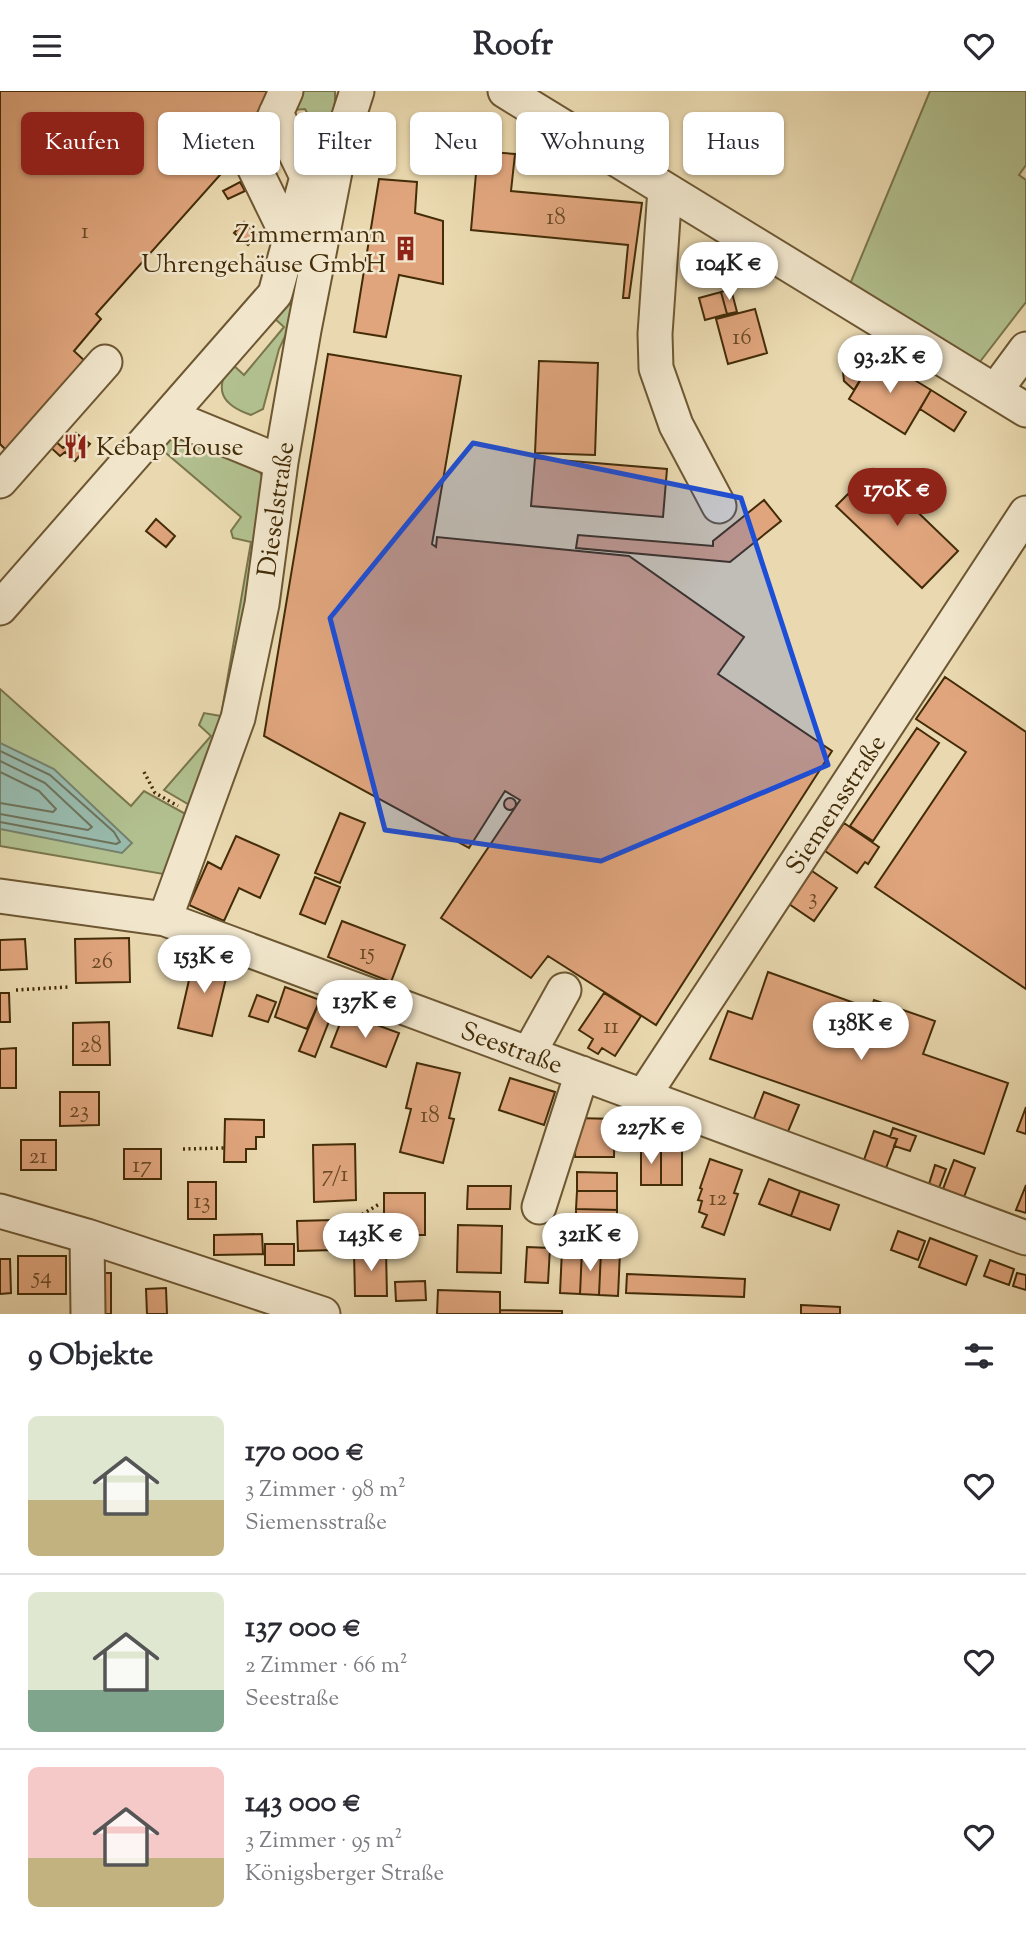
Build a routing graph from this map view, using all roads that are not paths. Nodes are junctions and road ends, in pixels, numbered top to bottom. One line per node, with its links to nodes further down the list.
1 (357, 91): 12 (street, Dieselstraße)
2 (505, 91): 5 (street)
3 (280, 122): 6 (street)
4 (258, 175): 6 (street)
5 (665, 189): 9 (street); 14 (street)
6 (290, 241): 11 (street)
7 (1026, 349): 9 (street)
8 (105, 362): 13 (street)
9 (995, 391): 10 (street)
10 (1026, 410)
11 (169, 416): 12 (street); 16 (street)
12 (281, 462): 18 (street, Dieselstraße)
13 (0, 481)
14 (719, 506)
15 (1026, 513): 22 (street, Siemensstraße)
16 (0, 608)
17 (0, 896): 18 (street, Seestraße)
18 (165, 919): 20 (street, Seestraße)
19 (564, 990): 20 (street)
20 (529, 1053): 21 (street, Seestraße)
21 (582, 1073): 22 (street, Seestraße); 23 (street, Seestraße)
22 (644, 1095): 26 (street, Seestraße)
23 (540, 1207)
24 (0, 1211): 25 (street)
25 (87, 1236): 27 (street); 28 (street)
26 (1026, 1238)
27 (88, 1314)
28 (323, 1314)

